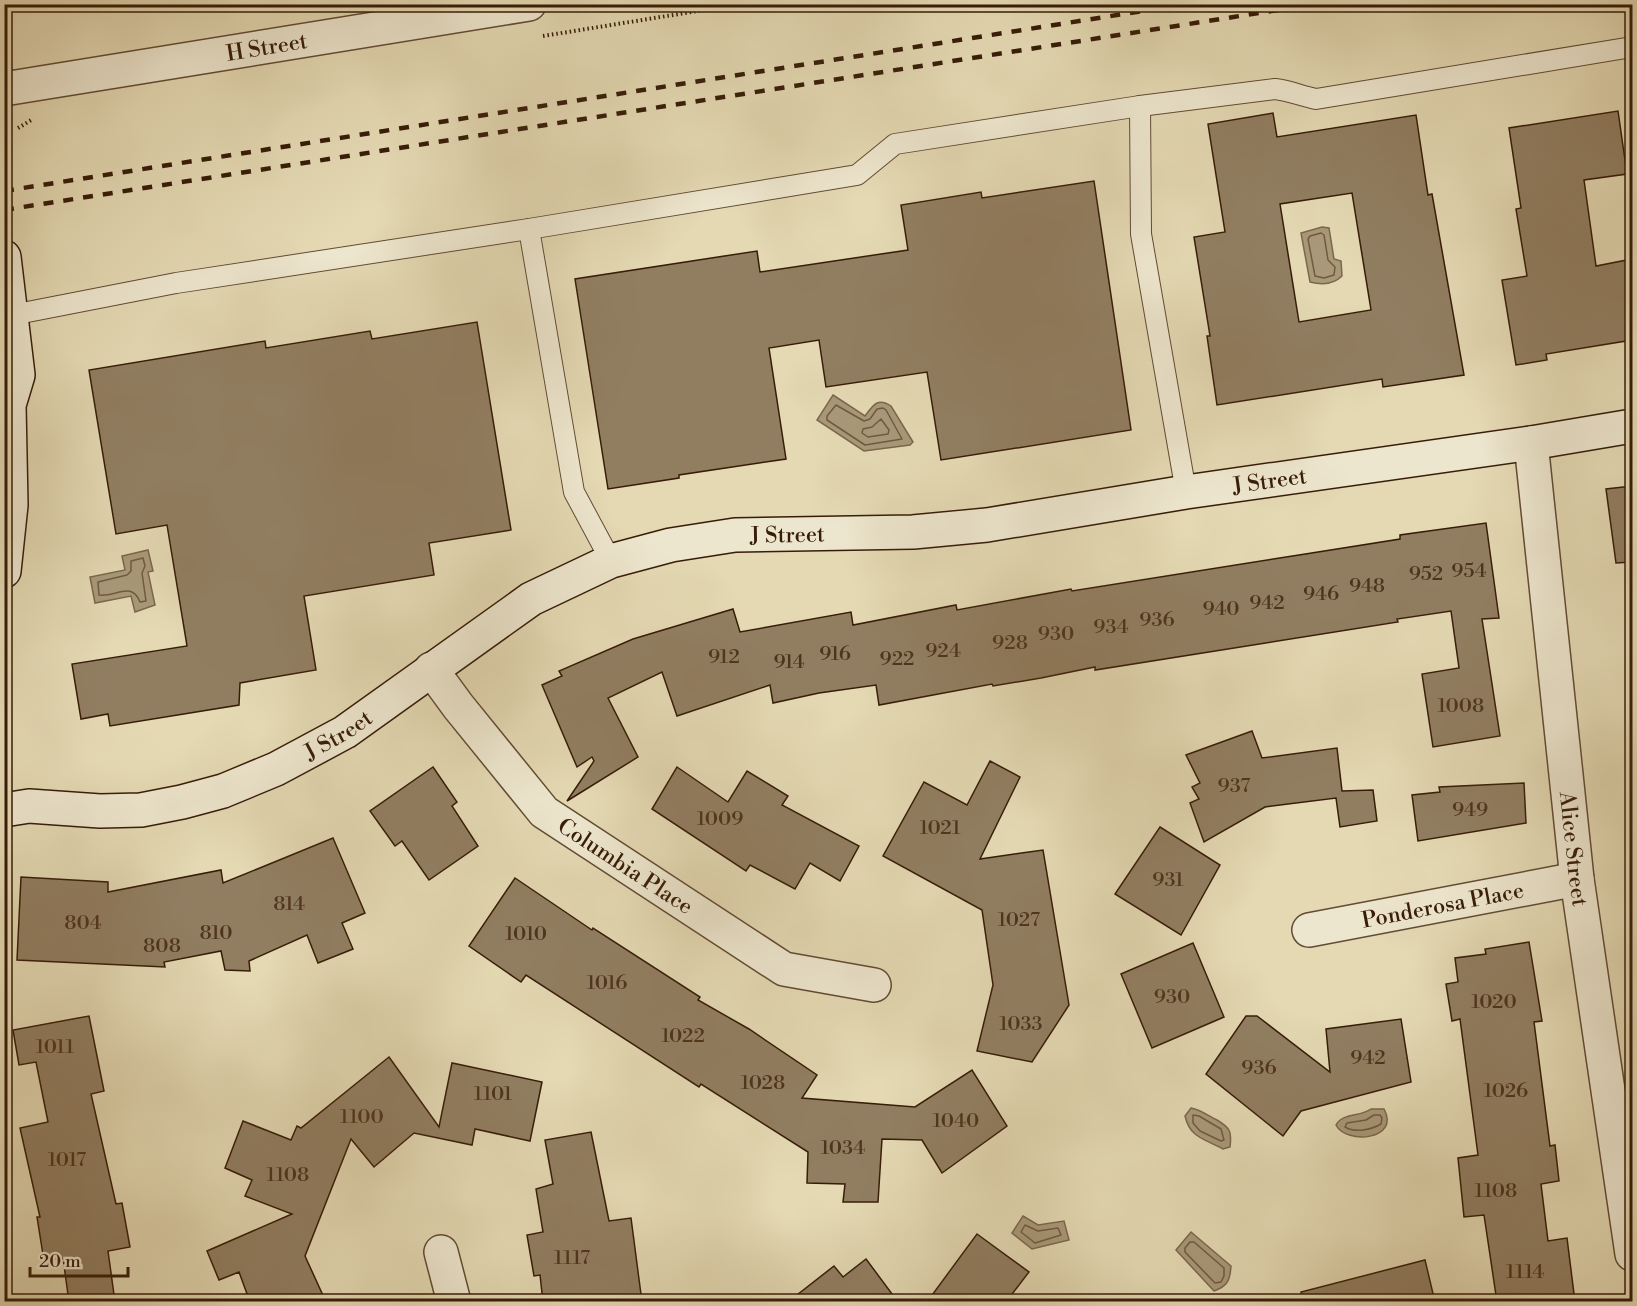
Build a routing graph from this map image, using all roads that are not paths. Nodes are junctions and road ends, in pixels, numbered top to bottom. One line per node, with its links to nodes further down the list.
1 (529, 4): 2 (street, H Street)
2 (419, 13): 4 (street, H Street)
3 (1632, 47): 5 (lane)
4 (4, 89)
5 (1140, 106): 6 (lane); 12 (lane)
6 (529, 229): 8 (lane); 13 (lane)
7 (4, 257): 8 (street)
8 (12, 315): 9 (street)
9 (7, 401): 14 (street)
10 (1632, 426): 11 (street, J Street)
11 (1531, 443): 12 (street, J Street); 17 (street, Alice Street)
12 (1186, 492): 13 (street, J Street)
13 (611, 561): 15 (street, J Street)
14 (4, 571)
15 (431, 669): 16 (street, J Street); 19 (street, Columbia Place)
16 (4, 810)
17 (1577, 879): 18 (street, Ponderosa Place); 21 (street, Alice Street)
18 (1309, 930)
19 (874, 985)
20 (441, 1252): 22 (street)
21 (1632, 1254)
22 (454, 1302)

